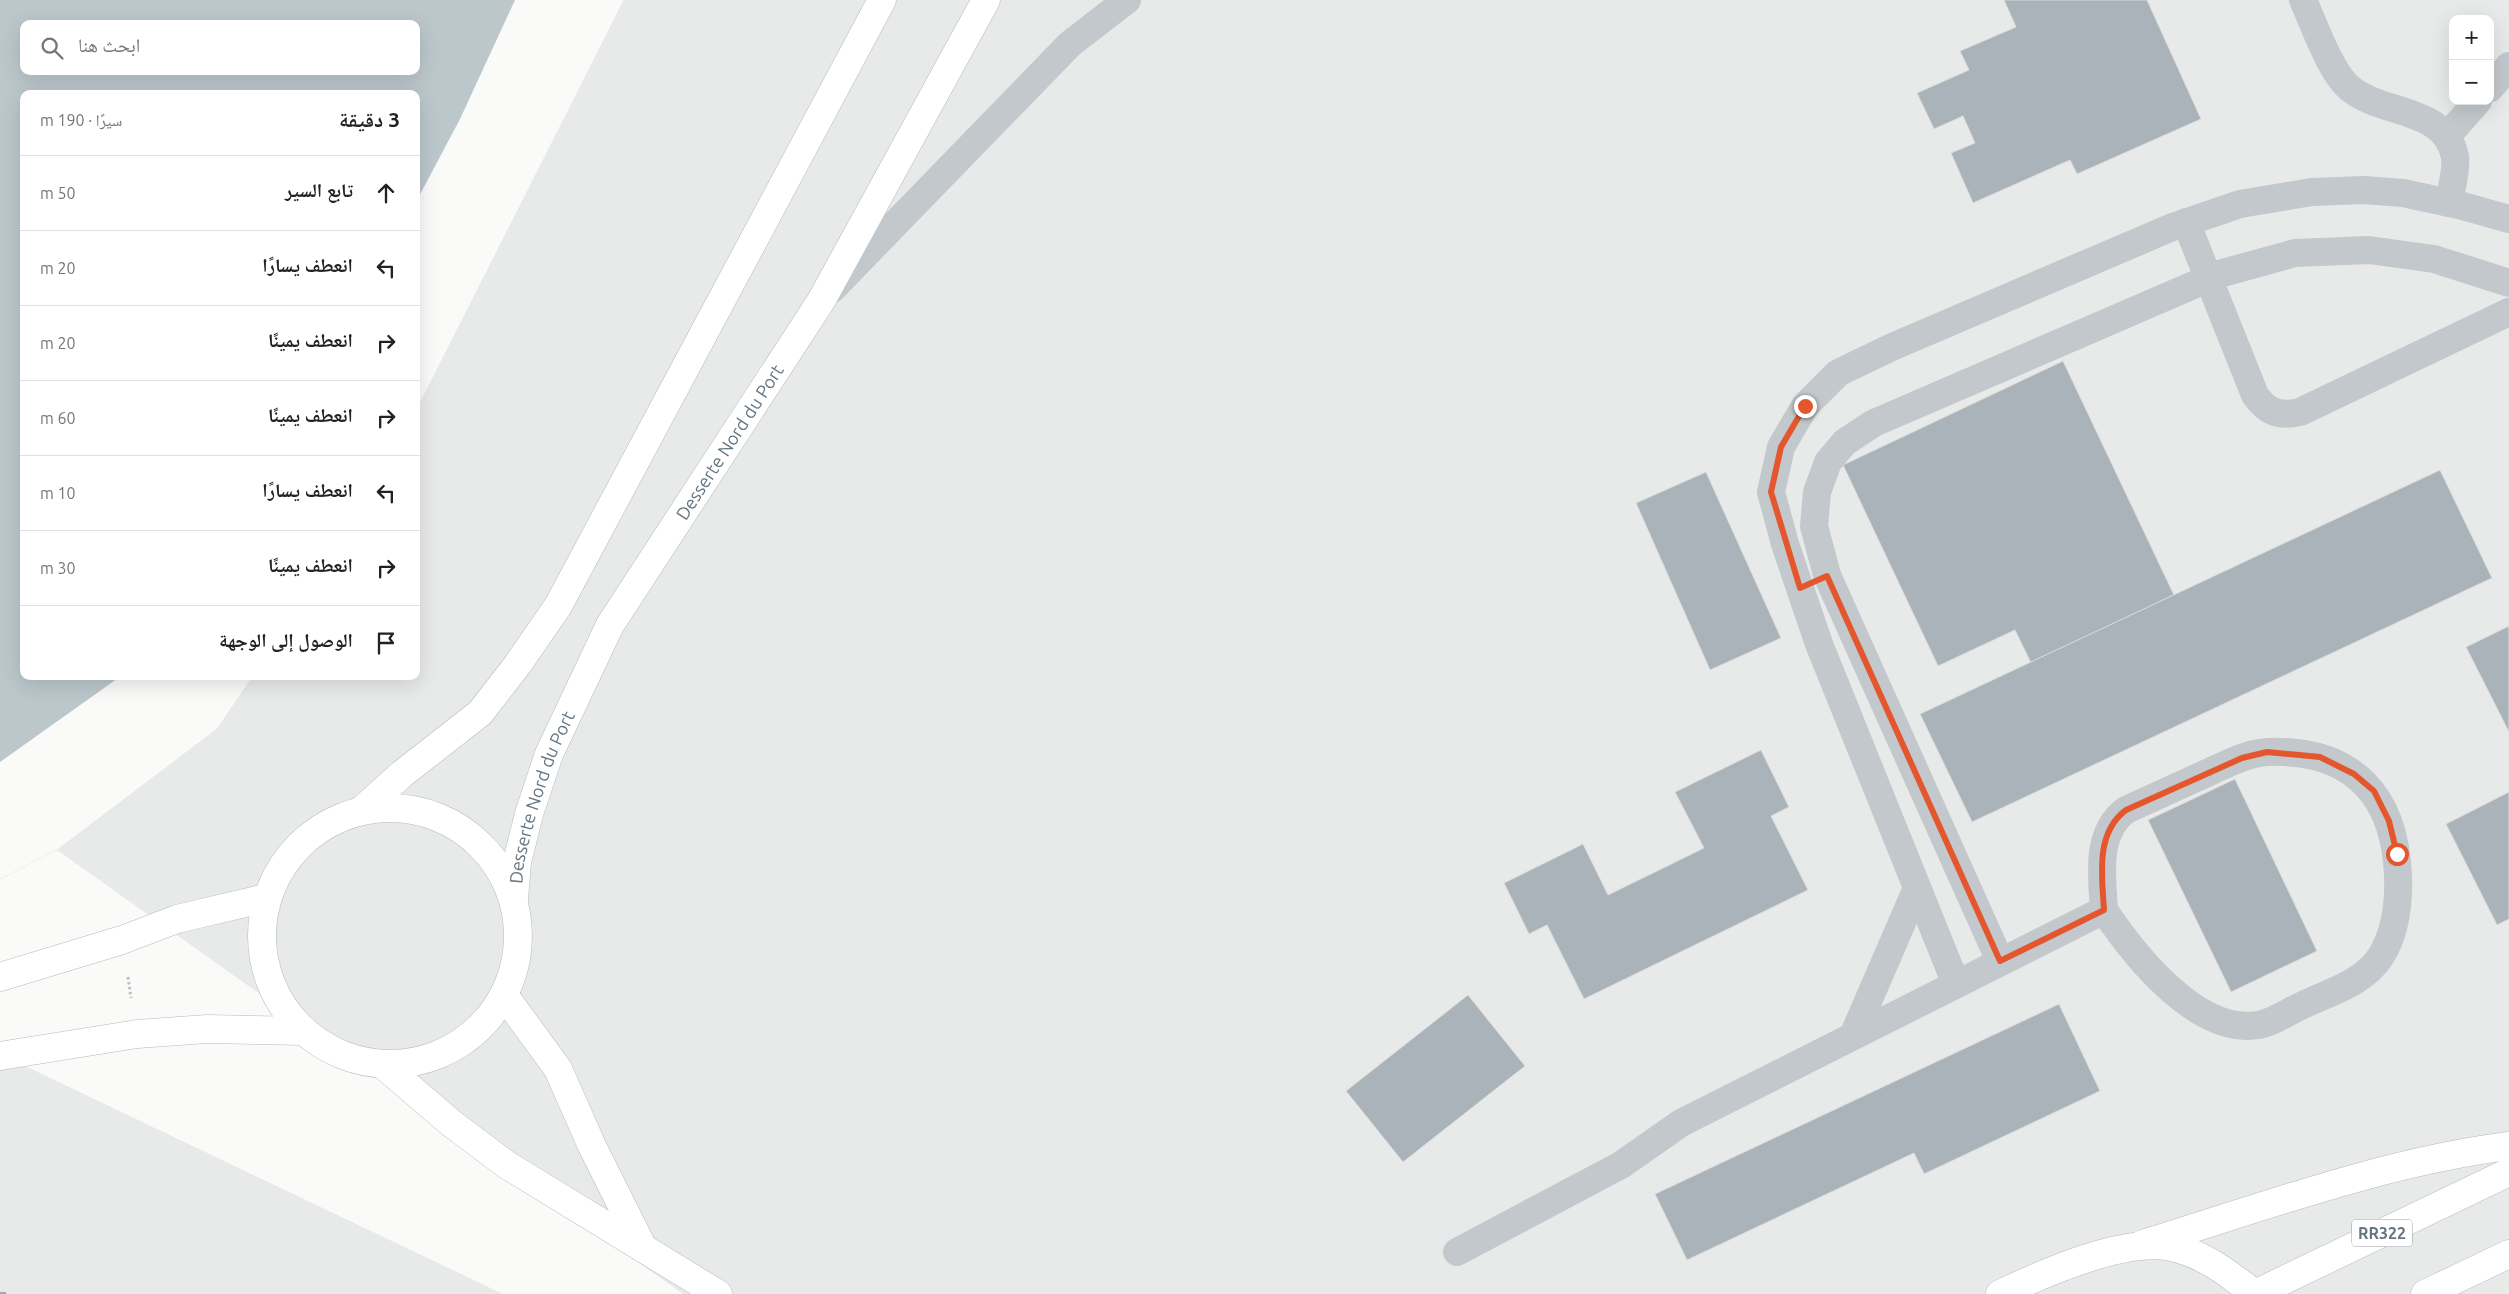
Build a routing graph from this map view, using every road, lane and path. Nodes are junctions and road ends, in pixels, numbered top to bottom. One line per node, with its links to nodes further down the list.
1 (882, 0): 18 (main road)
2 (986, 0): 14 (main road, Desserte Nord du Port)
3 (1127, 0): 14 (lane)
4 (2303, 0): 8 (lane)
5 (2509, 66): 6 (lane)
6 (2494, 83)
7 (2474, 105): 8 (lane)
8 (2447, 136): 9 (lane)
9 (2449, 203): 10 (lane); 11 (lane)
10 (2509, 219)
11 (2186, 222): 12 (lane); 17 (lane)
12 (2209, 278): 13 (lane); 15 (lane); 16 (lane)
13 (2509, 282)
14 (821, 301): 21 (main road, Desserte Nord du Port)
15 (2509, 312)
16 (1827, 576): 17 (lane); 24 (lane)
17 (1800, 588): 19 (lane)
18 (362, 810): 20 (main road); 21 (main road)
19 (1918, 888): 26 (lane); 30 (lane)
20 (266, 898): 23 (main road); 28 (main road)
21 (514, 899): 27 (main road)
22 (2104, 910): 22 (lane); 24 (lane)
23 (122, 940): 25 (main road); 29 (path)
24 (2000, 961): 26 (lane)
25 (0, 977)
26 (1956, 984): 30 (lane)
27 (504, 995): 32 (main road); 36 (main road)
28 (303, 1031): 29 (main road); 32 (main road)
29 (137, 1034): 31 (main road)
30 (1853, 1036): 37 (lane)
31 (0, 1056)
32 (382, 1064): 36 (main road)
33 (2509, 1146): 35 (main road)
34 (2509, 1172): 41 (main road, RR322)
35 (2143, 1244): 40 (main road); 41 (main road)
36 (643, 1248): 39 (main road)
37 (1456, 1252)
38 (2509, 1254): 42 (main road)
39 (718, 1294)
40 (2000, 1294)
41 (2255, 1294)
42 (2425, 1294)

